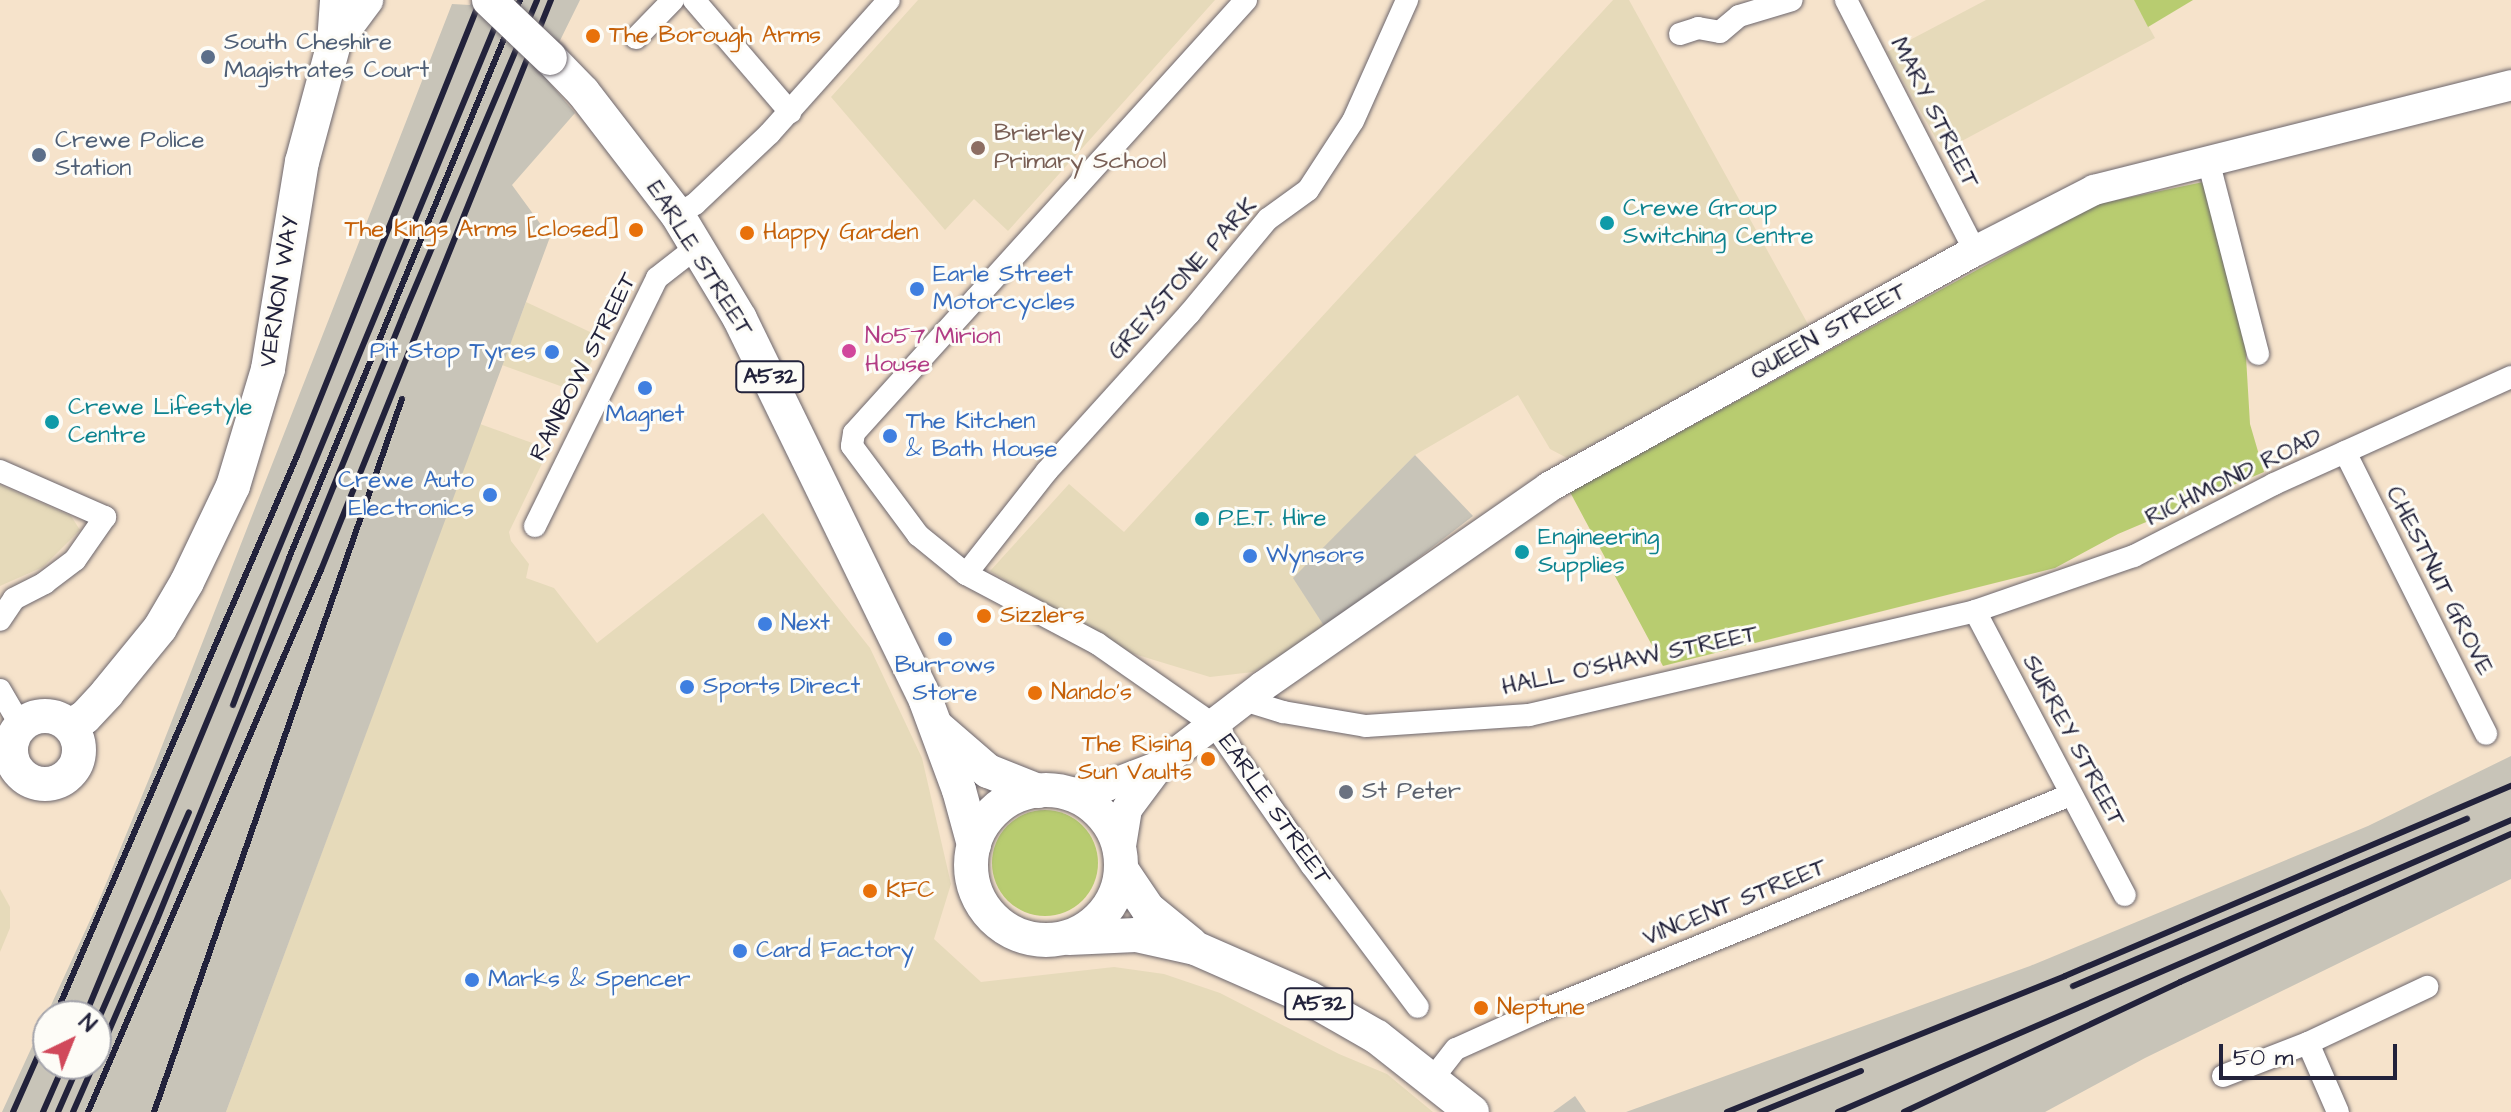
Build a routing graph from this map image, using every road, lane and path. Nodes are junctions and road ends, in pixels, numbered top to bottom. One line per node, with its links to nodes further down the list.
1 (337, 0): 13 (main road, VERNON WAY)
2 (366, 0): 13 (main road, VERNON WAY)
3 (489, 0): 17 (main road, EARLE STREET / A532, bridge)
4 (673, 0): 12 (street)
5 (694, 0): 15 (street)
6 (889, 0): 15 (street)
7 (1246, 0): 25 (street, EARLE STREET)
8 (1407, 0): 25 (street, GREYSTONE PARK)
9 (1792, 0): 11 (street)
10 (1846, 0): 19 (street, MARY STREET)
11 (1680, 34)
12 (636, 38)
13 (334, 43): 31 (main road, VERNON WAY)
14 (2511, 85): 16 (street, QUEEN STREET)
15 (790, 112): 17 (street)
16 (2209, 164): 19 (street, QUEEN STREET); 20 (street)
17 (677, 214): 18 (main road, EARLE STREET / A532)
18 (698, 246): 24 (street, RAINBOW STREET); 33 (main road, EARLE STREET / A532)
19 (1975, 251): 29 (street, QUEEN STREET)
20 (2258, 354)
21 (2511, 377): 22 (street, RICHMOND ROAD)
22 (2345, 452): 26 (street, RICHMOND ROAD); 34 (street, CHESTNUT GROVE)
23 (0, 471): 27 (street)
24 (535, 526)
25 (966, 574): 32 (street, EARLE STREET)
26 (1975, 611): 29 (street, HALL O'SHAW STREET); 38 (street, SURREY STREET)
27 (0, 620)
28 (0, 690): 30 (street)
29 (1247, 701): 32 (street, QUEEN STREET)
30 (21, 726): 31 (main road); 36 (main road)
31 (70, 726): 36 (main road)
32 (1215, 726): 35 (street, QUEEN STREET); 45 (street, EARLE STREET)
33 (937, 728): 37 (main road, EARLE STREET / A532); 39 (main road, EARLE STREET / A532)
34 (2486, 734)
35 (1159, 766): 37 (street); 40 (street)
36 (8, 774)
37 (1054, 792): 39 (main road); 40 (main road)
38 (2070, 795): 41 (street, SURREY STREET); 48 (street, VINCENT STREET)
39 (974, 845): 42 (main road)
40 (1121, 861): 42 (main road); 43 (main road, A532)
41 (2125, 895)
42 (1067, 938): 43 (main road, A532)
43 (1195, 948): 48 (main road, A532)
44 (2427, 987): 46 (street)
45 (1418, 1007)
46 (2308, 1043): 47 (street); 50 (street)
47 (2223, 1076)
48 (1433, 1078): 49 (main road, A532)
49 (1472, 1112)
50 (2338, 1112)

